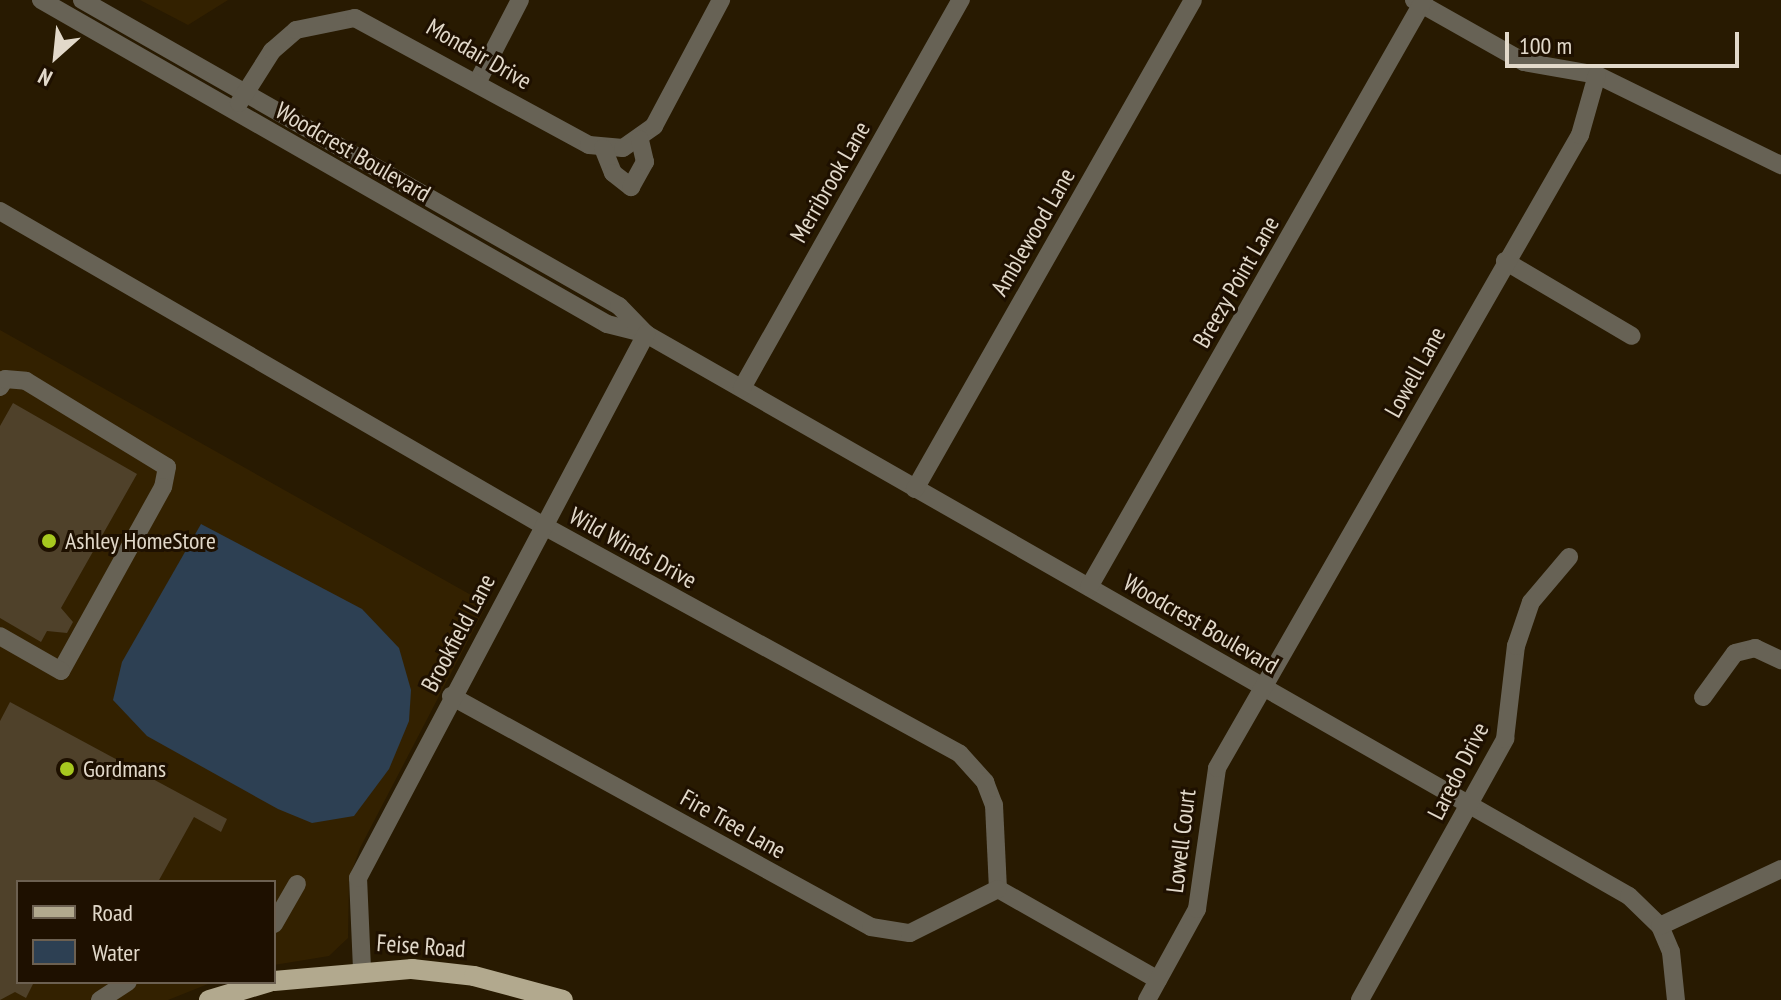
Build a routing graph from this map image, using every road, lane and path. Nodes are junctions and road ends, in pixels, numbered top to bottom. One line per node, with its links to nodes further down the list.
1 (41, 0): 11 (street, Woodcrest Boulevard)
2 (82, 0): 10 (street, Woodcrest Boulevard)
3 (520, 0): 9 (street)
4 (721, 0): 12 (street)
5 (961, 0): 20 (street, Merribrook Lane)
6 (1193, 0): 21 (street, Amblewood Lane)
7 (1420, 1): 8 (street); 24 (street, Breezy Point Lane)
8 (1597, 75): 14 (street); 16 (street, Lowell Lane)
9 (478, 81): 10 (street, Mondair Drive); 13 (street, Mondair Drive)
10 (245, 93): 11 (street, Mondair Drive); 17 (street, Woodcrest Boulevard)
11 (234, 112): 17 (street, Woodcrest Boulevard)
12 (640, 140): 13 (street); 13 (street)
13 (603, 148)
14 (1781, 165)
15 (0, 211): 22 (street, Wild Winds Drive)
16 (1505, 261): 18 (street); 27 (street, Lowell Lane)
17 (646, 334): 20 (street, Woodcrest Boulevard); 22 (street, Brookfield Lane)
18 (1632, 336)
19 (0, 387): 25 (street)
20 (742, 388): 21 (street, Woodcrest Boulevard)
21 (915, 489): 24 (street, Woodcrest Boulevard)
22 (544, 526): 28 (street, Brookfield Lane); 33 (street, Wild Winds Drive)
23 (1569, 557): 30 (street, Laredo Drive)
24 (1089, 587): 27 (street, Woodcrest Boulevard)
25 (0, 636)
26 (1781, 660): 29 (street)
27 (1262, 687): 30 (street, Woodcrest Boulevard); 38 (street, Lowell Court)
28 (451, 696): 33 (street, Fire Tree Lane); 36 (street, Brookfield Lane)
29 (1703, 697)
30 (1469, 805): 35 (street, Woodcrest Boulevard); 45 (street, Laredo Drive)
31 (1781, 869): 35 (street)
32 (297, 884): 34 (street)
33 (998, 889): 38 (street)
34 (276, 921)
35 (1660, 926): 46 (street, Woodcrest Boulevard)
36 (362, 969): 37 (main road, Feise Road); 43 (main road, Feise Road)
37 (276, 980)
38 (1158, 980): 44 (street, Lowell Court)
39 (125, 984): 41 (street)
40 (261, 984): 42 (main road, Feise Road)
41 (100, 1000)
42 (209, 1000)
43 (563, 1000)
44 (1147, 1000)
45 (1360, 1000)
46 (1676, 1000)

